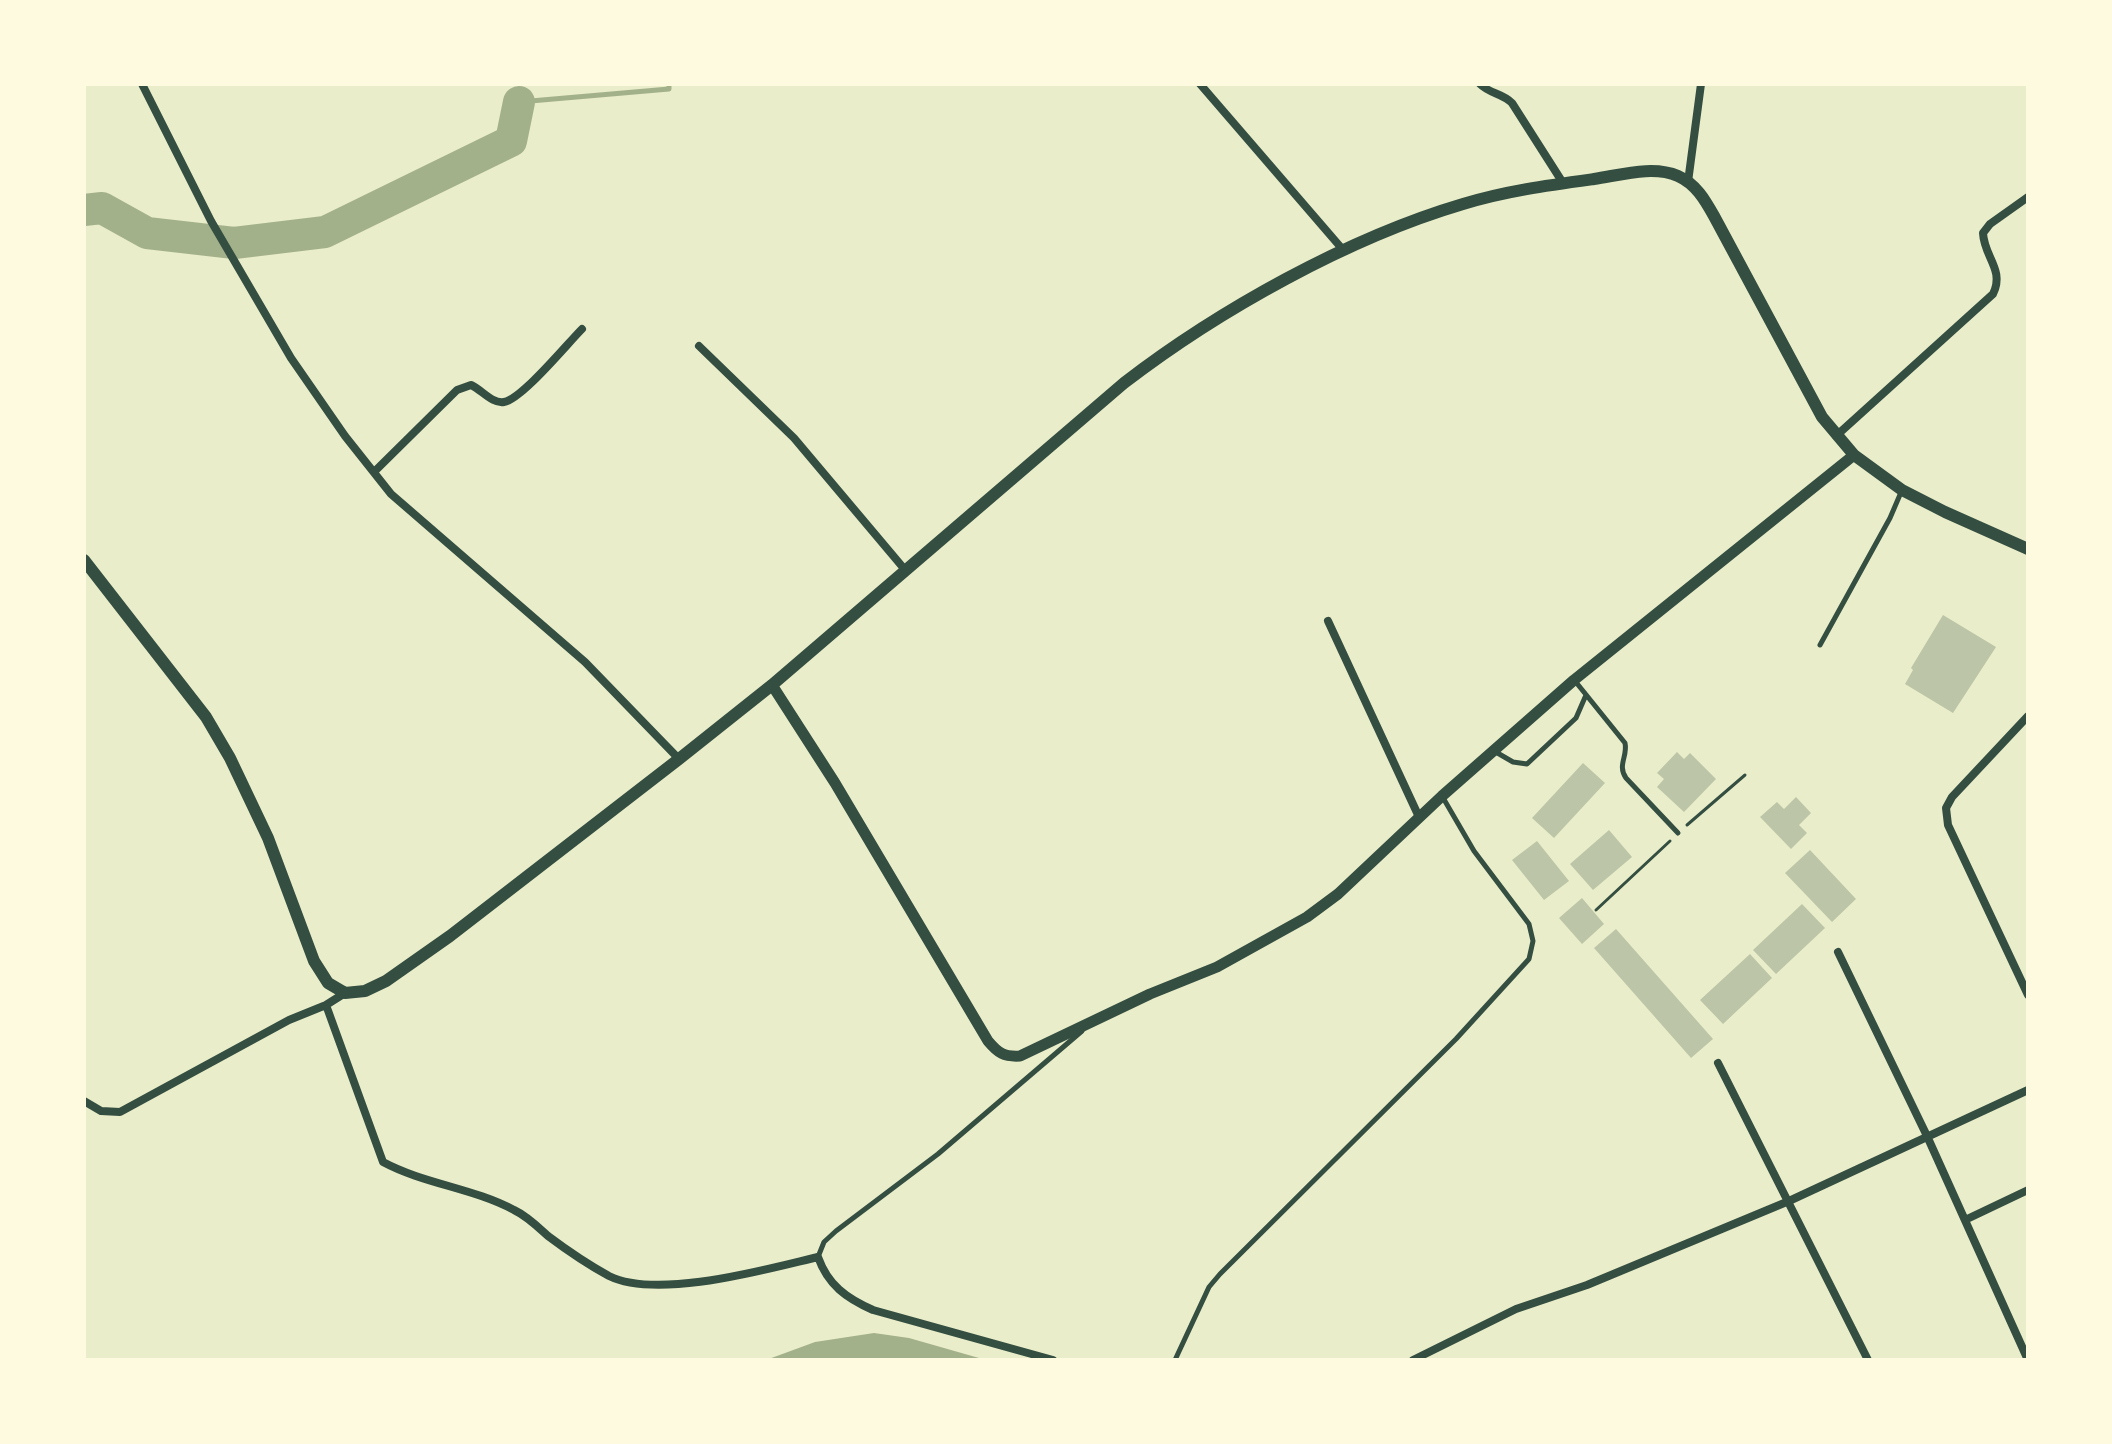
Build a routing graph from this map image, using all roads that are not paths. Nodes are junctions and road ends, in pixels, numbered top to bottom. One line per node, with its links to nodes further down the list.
1 (142, 84): 13 (street)
2 (1200, 84): 8 (street)
3 (1480, 84): 6 (street)
4 (1701, 84): 5 (street)
5 (1688, 182): 6 (main road); 11 (main road)
6 (1563, 183): 8 (main road)
7 (2028, 197): 11 (street)
8 (1344, 251): 17 (main road)
9 (582, 329): 13 (street)
10 (699, 346): 17 (street)
11 (1836, 436): 12 (main road)
12 (1854, 455): 14 (main road); 20 (street)
13 (374, 472): 25 (street)
14 (1902, 490): 15 (main road); 19 (lane)
15 (2028, 549)
16 (84, 560): 30 (main road)
17 (906, 571): 21 (main road)
18 (1328, 621): 27 (street)
19 (1820, 645)
20 (1574, 680): 22 (lane); 24 (street)
21 (772, 685): 25 (main road); 33 (street)
22 (1586, 695): 24 (lane); 28 (lane)
23 (2028, 716): 31 (street)
24 (1493, 751): 26 (street)
25 (679, 759): 30 (main road)
26 (1442, 796): 27 (street); 43 (lane)
27 (1419, 817): 33 (street)
28 (1678, 833)
29 (1838, 952): 37 (street)
30 (345, 993): 32 (street)
31 (2028, 995)
32 (326, 1005): 36 (street); 41 (street)
33 (1092, 1022): 41 (lane)
34 (1718, 1063): 39 (street)
35 (2028, 1090): 37 (street)
36 (84, 1101)
37 (1927, 1136): 39 (street); 40 (street)
38 (2028, 1190): 40 (street)
39 (1789, 1201): 44 (street); 45 (street)
40 (1965, 1220): 46 (street)
41 (818, 1257): 42 (street)
42 (1053, 1360)
43 (1175, 1360)
44 (1413, 1360)
45 (1868, 1360)
46 (2028, 1360)

